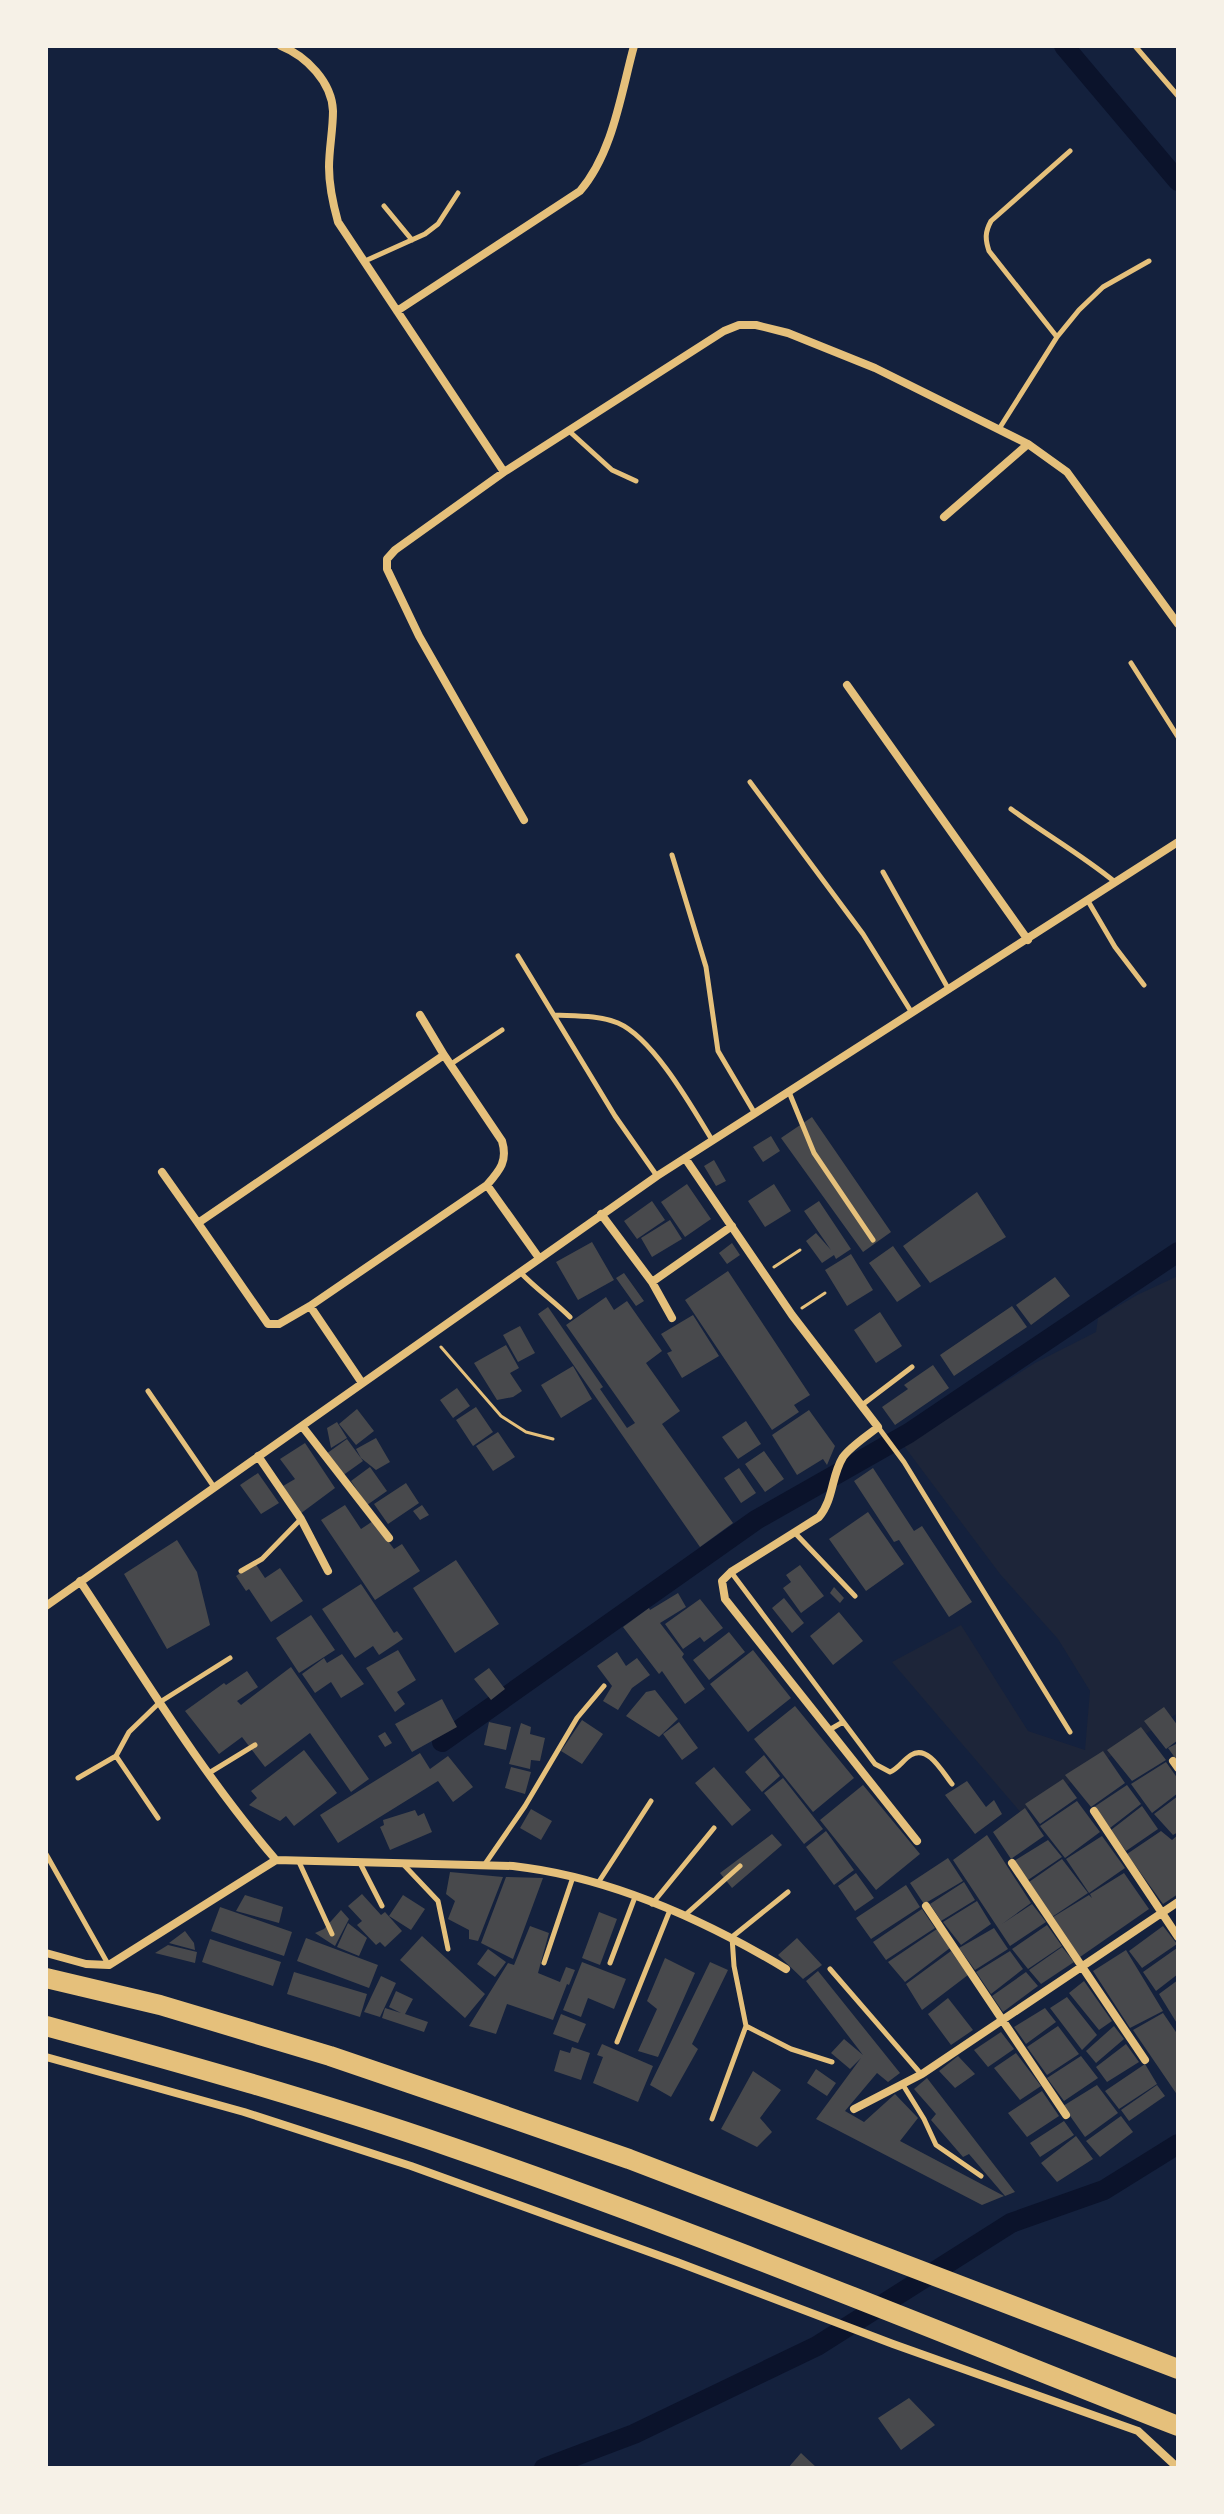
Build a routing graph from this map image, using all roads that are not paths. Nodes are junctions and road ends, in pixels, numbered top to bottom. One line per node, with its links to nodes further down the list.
1 (634, 46): 11 (street)
2 (1135, 46): 4 (lane)
3 (288, 47): 10 (street)
4 (1178, 96)
5 (1070, 151): 12 (lane)
6 (458, 193): 8 (lane)
7 (384, 206): 8 (lane)
8 (412, 240): 10 (lane)
9 (1149, 261): 12 (lane)
10 (364, 262): 11 (street)
11 (397, 311): 16 (street)
12 (1057, 337): 13 (lane)
13 (999, 430): 14 (street); 15 (street)
14 (568, 431): 16 (street); 17 (lane)
15 (1028, 444): 18 (street); 19 (street)
16 (504, 472): 25 (street)
17 (636, 481)
18 (944, 517)
19 (1178, 624)
20 (1131, 663): 22 (lane)
21 (847, 685): 31 (street)
22 (1178, 737)
23 (750, 782): 35 (lane)
24 (1011, 809): 29 (lane)
25 (524, 820)
26 (1177, 844): 29 (street)
27 (672, 855): 42 (lane)
28 (883, 872): 34 (lane)
29 (1116, 882): 30 (street)
30 (1088, 901): 31 (street); 33 (lane)
31 (1028, 940): 34 (street)
32 (518, 956): 36 (lane)
33 (1144, 985)
34 (949, 991): 35 (street)
35 (912, 1013): 41 (street)
36 (554, 1014): 43 (lane); 46 (lane)
37 (420, 1015): 39 (street)
38 (502, 1030): 40 (lane)
39 (444, 1055): 40 (street); 49 (street)
40 (450, 1065): 47 (street)
41 (788, 1091): 42 (street); 51 (lane)
42 (754, 1112): 43 (street)
43 (712, 1140): 44 (street)
44 (685, 1158): 46 (street); 50 (street)
45 (162, 1172): 49 (street)
46 (657, 1176): 48 (street)
47 (487, 1185): 52 (street); 55 (street)
48 (601, 1214): 52 (street); 54 (street)
49 (198, 1223): 55 (street)
50 (732, 1226): 54 (street); 61 (street)
51 (873, 1240)
52 (539, 1258): 53 (street)
53 (520, 1271): 56 (lane); 59 (street)
54 (652, 1282): 57 (street)
55 (310, 1306): 59 (street)
56 (570, 1317)
57 (672, 1318)
58 (912, 1367): 61 (lane)
59 (362, 1383): 62 (street)
60 (148, 1391): 65 (lane)
61 (862, 1406): 63 (street)
62 (302, 1426): 64 (street); 68 (street)
63 (878, 1427): 67 (street); 80 (lane)
64 (258, 1456): 65 (street); 66 (street)
65 (214, 1487): 72 (street)
66 (301, 1519): 69 (lane); 70 (street)
67 (794, 1532): 71 (street); 73 (lane)
68 (389, 1538)
69 (241, 1571)
70 (328, 1571)
71 (731, 1572): 78 (lane); 79 (street)
72 (80, 1581): 74 (street); 77 (street)
73 (855, 1596)
74 (46, 1606)
75 (230, 1658): 77 (lane)
76 (604, 1686): 97 (lane)
77 (160, 1702): 82 (lane); 83 (street)
78 (843, 1722): 79 (lane); 85 (lane)
79 (829, 1730): 90 (street)
80 (1070, 1732)
81 (255, 1745): 83 (lane)
82 (116, 1756): 84 (lane); 88 (lane)
83 (208, 1774): 92 (street)
84 (78, 1778)
85 (952, 1784)
86 (651, 1801): 100 (lane)
87 (1094, 1811): 108 (street)
88 (158, 1818)
89 (714, 1828): 104 (lane)
90 (917, 1841)
91 (46, 1854): 117 (lane)
92 (276, 1860): 93 (street); 117 (street)
93 (298, 1861): 94 (street); 110 (lane)
94 (360, 1862): 95 (street); 105 (lane)
95 (402, 1863): 97 (street); 113 (lane)
96 (1012, 1863): 118 (street)
97 (484, 1865): 99 (street)
98 (740, 1866): 109 (lane)
99 (573, 1876): 100 (street); 115 (lane)
100 (598, 1883): 102 (street)
101 (788, 1892): 111 (lane)
102 (635, 1897): 104 (street); 116 (lane)
103 (1178, 1902): 108 (street)
104 (652, 1904): 107 (street)
105 (382, 1906)
106 (926, 1906): 122 (street)
107 (670, 1910): 109 (street); 125 (lane)
108 (1162, 1913): 112 (street); 118 (street)
109 (684, 1916): 111 (street)
110 (332, 1934)
111 (732, 1937): 119 (street); 124 (lane)
112 (1178, 1937)
113 (448, 1949)
114 (46, 1953): 117 (street)
115 (544, 1963)
116 (610, 1963)
117 (109, 1965)
118 (1082, 1967): 122 (street); 127 (street)
119 (786, 1969)
120 (830, 1969): 129 (lane)
121 (46, 1978): 135 (highway)
122 (1002, 2021): 129 (street); 132 (street)
123 (46, 2026): 136 (highway)
124 (746, 2026): 128 (lane); 133 (lane)
125 (617, 2042)
126 (46, 2057): 137 (street)
127 (1145, 2060)
128 (832, 2062)
129 (922, 2074): 130 (street)
130 (903, 2085): 131 (street); 134 (lane)
131 (854, 2109)
132 (1066, 2115)
133 (712, 2119)
134 (981, 2176)
135 (1178, 2369)
136 (1178, 2426)
137 (1178, 2468)

